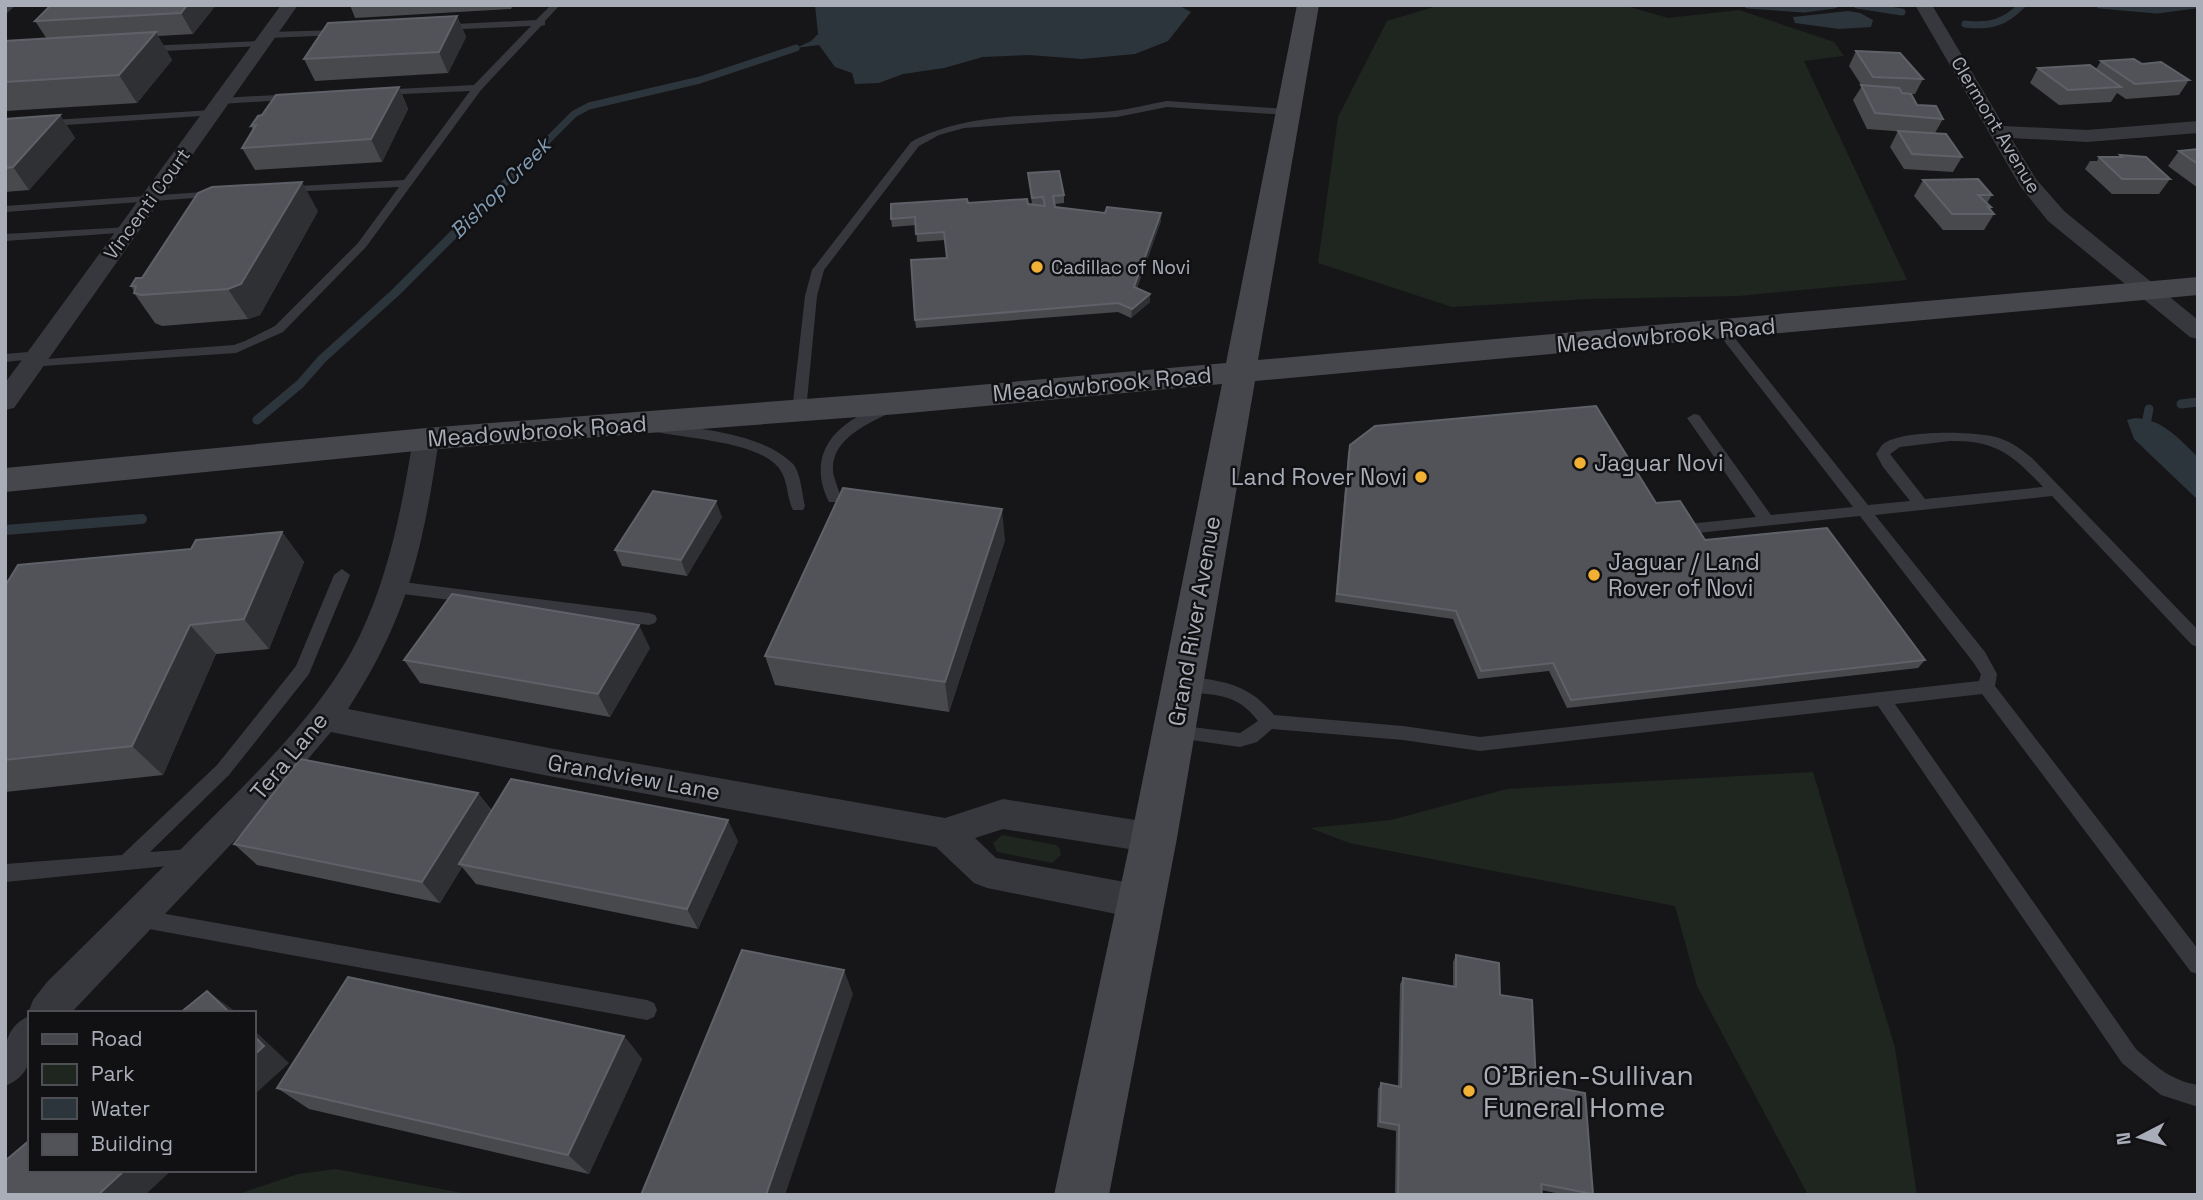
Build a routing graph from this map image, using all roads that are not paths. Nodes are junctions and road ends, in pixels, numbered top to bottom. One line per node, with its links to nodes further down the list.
1 (12, 5): 6 (lane)
2 (290, 5): 10 (street, Vincenti Court)
3 (556, 5): 7 (lane)
4 (1308, 5): 16 (street, Grand River Avenue)
5 (1923, 5): 19 (street, Clermont Avenue)
6 (5, 12)
7 (542, 23): 8 (lane); 12 (lane)
8 (430, 27)
9 (349, 31): 10 (lane)
10 (265, 39): 11 (lane); 15 (street, Vincenti Court)
11 (127, 50)
12 (477, 88): 13 (lane); 20 (lane)
13 (373, 92)
14 (304, 96): 15 (lane)
15 (216, 107): 17 (lane); 23 (street, Vincenti Court)
16 (1288, 112): 33 (street, Grand River Avenue); 36 (lane)
17 (5, 126)
18 (2198, 127): 19 (street)
19 (2000, 132): 28 (street, Clermont Avenue)
20 (405, 183): 21 (lane); 32 (lane)
21 (275, 190)
22 (233, 193): 23 (lane)
23 (151, 199): 24 (lane); 25 (street, Vincenti Court)
24 (5, 209)
25 (129, 230): 26 (lane); 32 (street, Vincenti Court)
26 (5, 238)
27 (2198, 285): 28 (street, Meadowbrook Road)
28 (2145, 289): 29 (street, Meadowbrook Road); 30 (street, Clermont Avenue)
29 (1722, 330): 33 (street, Meadowbrook Road); 45 (lane)
30 (2198, 332)
31 (5, 358): 32 (lane)
32 (36, 360): 34 (street, Vincenti Court)
33 (1240, 371): 35 (street, Meadowbrook Road); 52 (street, Grand River Avenue)
34 (5, 402)
35 (898, 403): 36 (street, Meadowbrook Road); 42 (lane)
36 (799, 411): 38 (street, Meadowbrook Road)
37 (1694, 418): 46 (lane)
38 (624, 424): 39 (street, Meadowbrook Road); 44 (lane)
39 (426, 439): 40 (street, Meadowbrook Road); 49 (street, Tera Lane)
40 (5, 480)
41 (2056, 491): 43 (lane); 43 (lane); 51 (lane)
42 (834, 498)
43 (1921, 505): 45 (lane)
44 (798, 506)
45 (1864, 510): 46 (lane); 53 (lane)
46 (1767, 521): 47 (lane)
47 (1688, 529)
48 (342, 575): 61 (lane)
49 (395, 587): 50 (lane); 55 (street, Tera Lane)
50 (649, 620)
51 (2198, 640)
52 (1183, 682): 56 (lane); 57 (street, Grand River Avenue)
53 (1986, 687): 54 (lane); 65 (lane)
54 (1882, 699): 56 (lane); 70 (lane)
55 (323, 717): 58 (street, Grandview Lane); 60 (street, Tera Lane)
56 (1269, 722): 57 (lane)
57 (1174, 732): 59 (street, Grand River Avenue)
58 (945, 834): 59 (street, Grandview Lane); 63 (street)
59 (1154, 838): 63 (street, Grand River Avenue)
60 (198, 856): 61 (lane); 64 (street, Tera Lane)
61 (127, 862): 62 (lane)
62 (5, 873)
63 (1141, 902): 71 (street, Grand River Avenue)
64 (138, 918): 66 (lane); 67 (street, Tera Lane)
65 (2198, 965)
66 (648, 1010)
67 (49, 1011)
68 (28, 1037): 69 (street)
69 (5, 1066)
70 (2198, 1096)
71 (1081, 1195)

